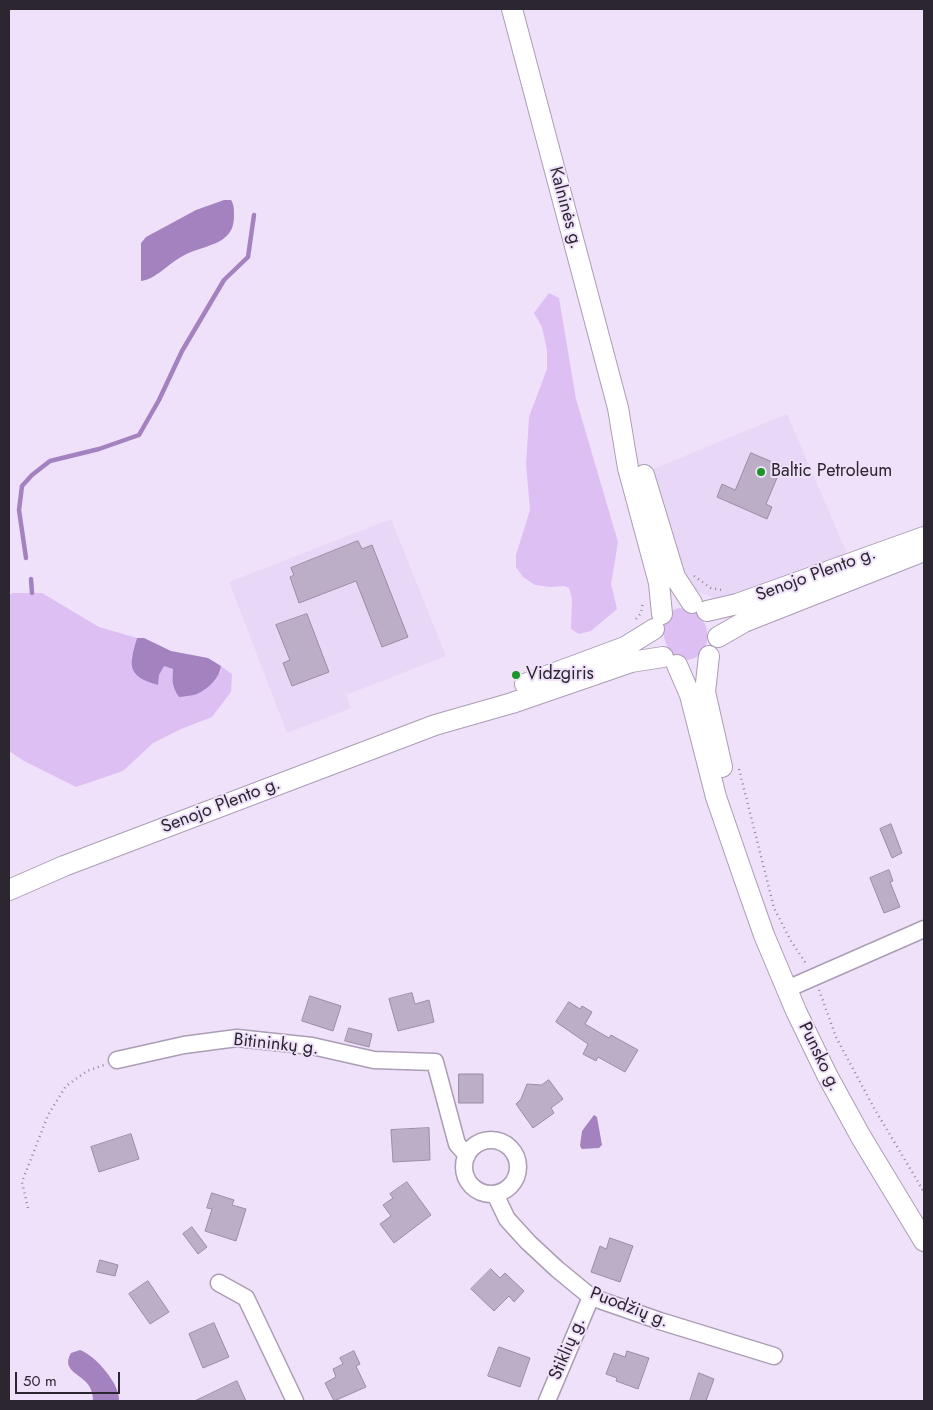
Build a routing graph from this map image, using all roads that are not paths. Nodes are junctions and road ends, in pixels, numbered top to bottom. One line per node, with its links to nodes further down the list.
1 (512, 9): 4 (main road, Kalninės g.)
2 (924, 537): 5 (main road, Senojo Plento g.)
3 (924, 551): 7 (main road, Senojo Plento g.)
4 (667, 580): 5 (main road, Kalninės g.); 6 (main road, Kalninės g.)
5 (700, 607): 6 (main road); 7 (main road)
6 (658, 621): 9 (main road); 10 (main road, Senojo Plento g.)
7 (718, 637): 8 (main road)
8 (709, 656): 9 (main road); 11 (main road, Punsko g.)
9 (670, 661): 10 (main road, Senojo Plento g.); 11 (main road, Punsko g.)
10 (435, 725): 12 (main road, Senojo Plento g.)
11 (739, 860): 14 (main road, Punsko g.)
12 (9, 890)
13 (924, 929): 14 (street)
14 (787, 989): 18 (main road, Punsko g.)
15 (117, 1060): 16 (street, Bitininkų g.)
16 (467, 1155): 17 (street); 17 (street)
17 (495, 1194): 20 (street, Puodžių g.)
18 (924, 1241)
19 (219, 1283): 22 (street)
20 (591, 1297): 21 (street, Puodžių g.); 23 (street, Stiklių g.)
21 (774, 1356)
22 (295, 1401)
23 (547, 1401)

